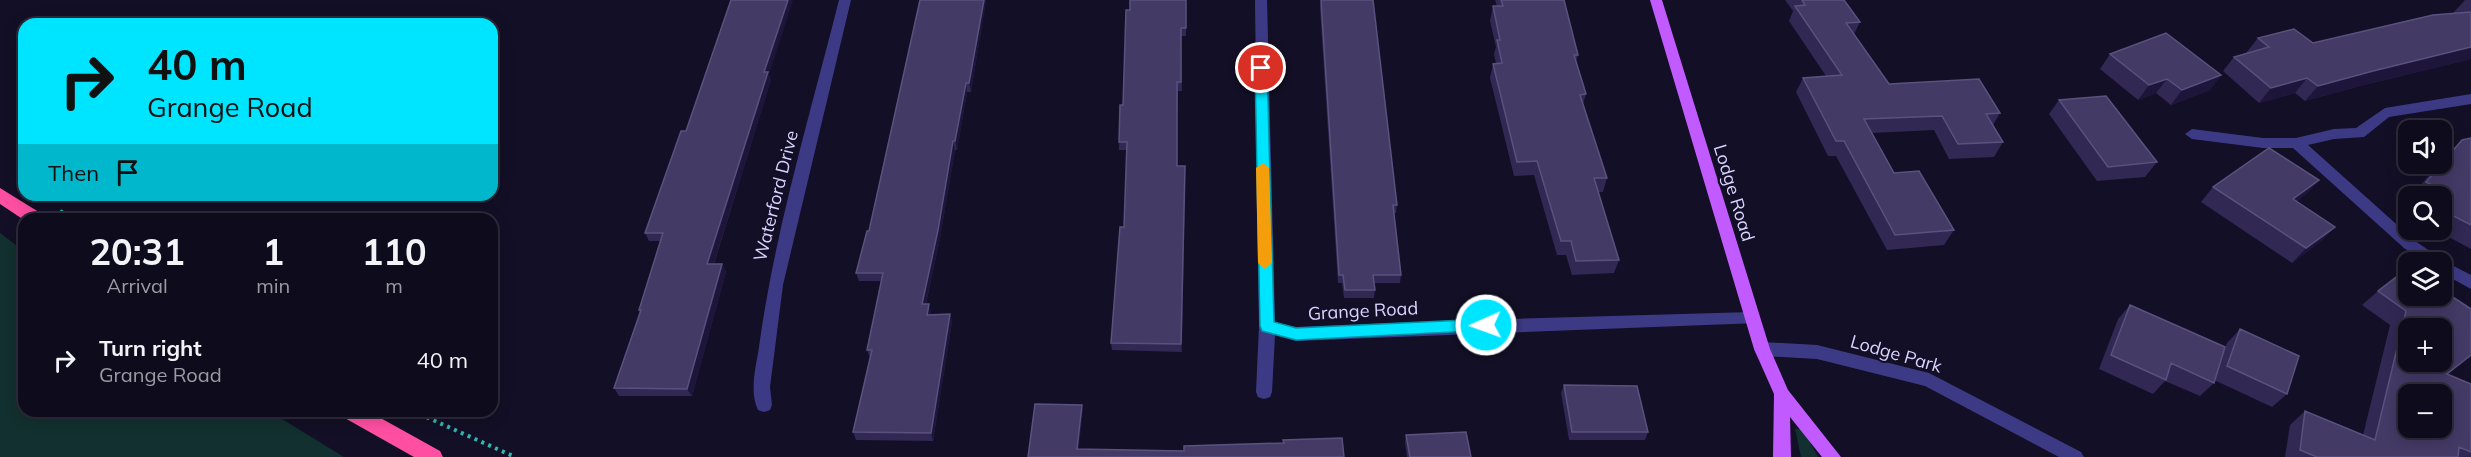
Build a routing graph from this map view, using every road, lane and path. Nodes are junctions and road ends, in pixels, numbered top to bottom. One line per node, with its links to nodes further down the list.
1 (845, 0): 17 (street, Waterford Drive)
2 (1260, 0): 13 (street)
3 (1656, 0): 12 (main road, Lodge Road)
4 (2471, 99): 6 (street)
5 (2192, 134): 6 (street)
6 (2296, 143): 9 (street)
7 (0, 195): 8 (highway)
8 (27, 213)
9 (2421, 252)
10 (2452, 272): 11 (street)
11 (2471, 283)
12 (1752, 318): 13 (street, Grange Road); 14 (main road, Lodge Road)
13 (1267, 326): 15 (street)
14 (1762, 349): 16 (main road, Lodge Road); 24 (street, Lodge Park)
15 (1264, 392)
16 (1782, 394): 22 (main road, Lodge Road); 23 (main road, Lodge Road)
17 (764, 405)
18 (361, 417): 20 (highway)
19 (426, 417): 21 (path)
20 (434, 457)
21 (515, 457)
22 (1782, 457)
23 (1832, 457)
24 (2075, 457)

